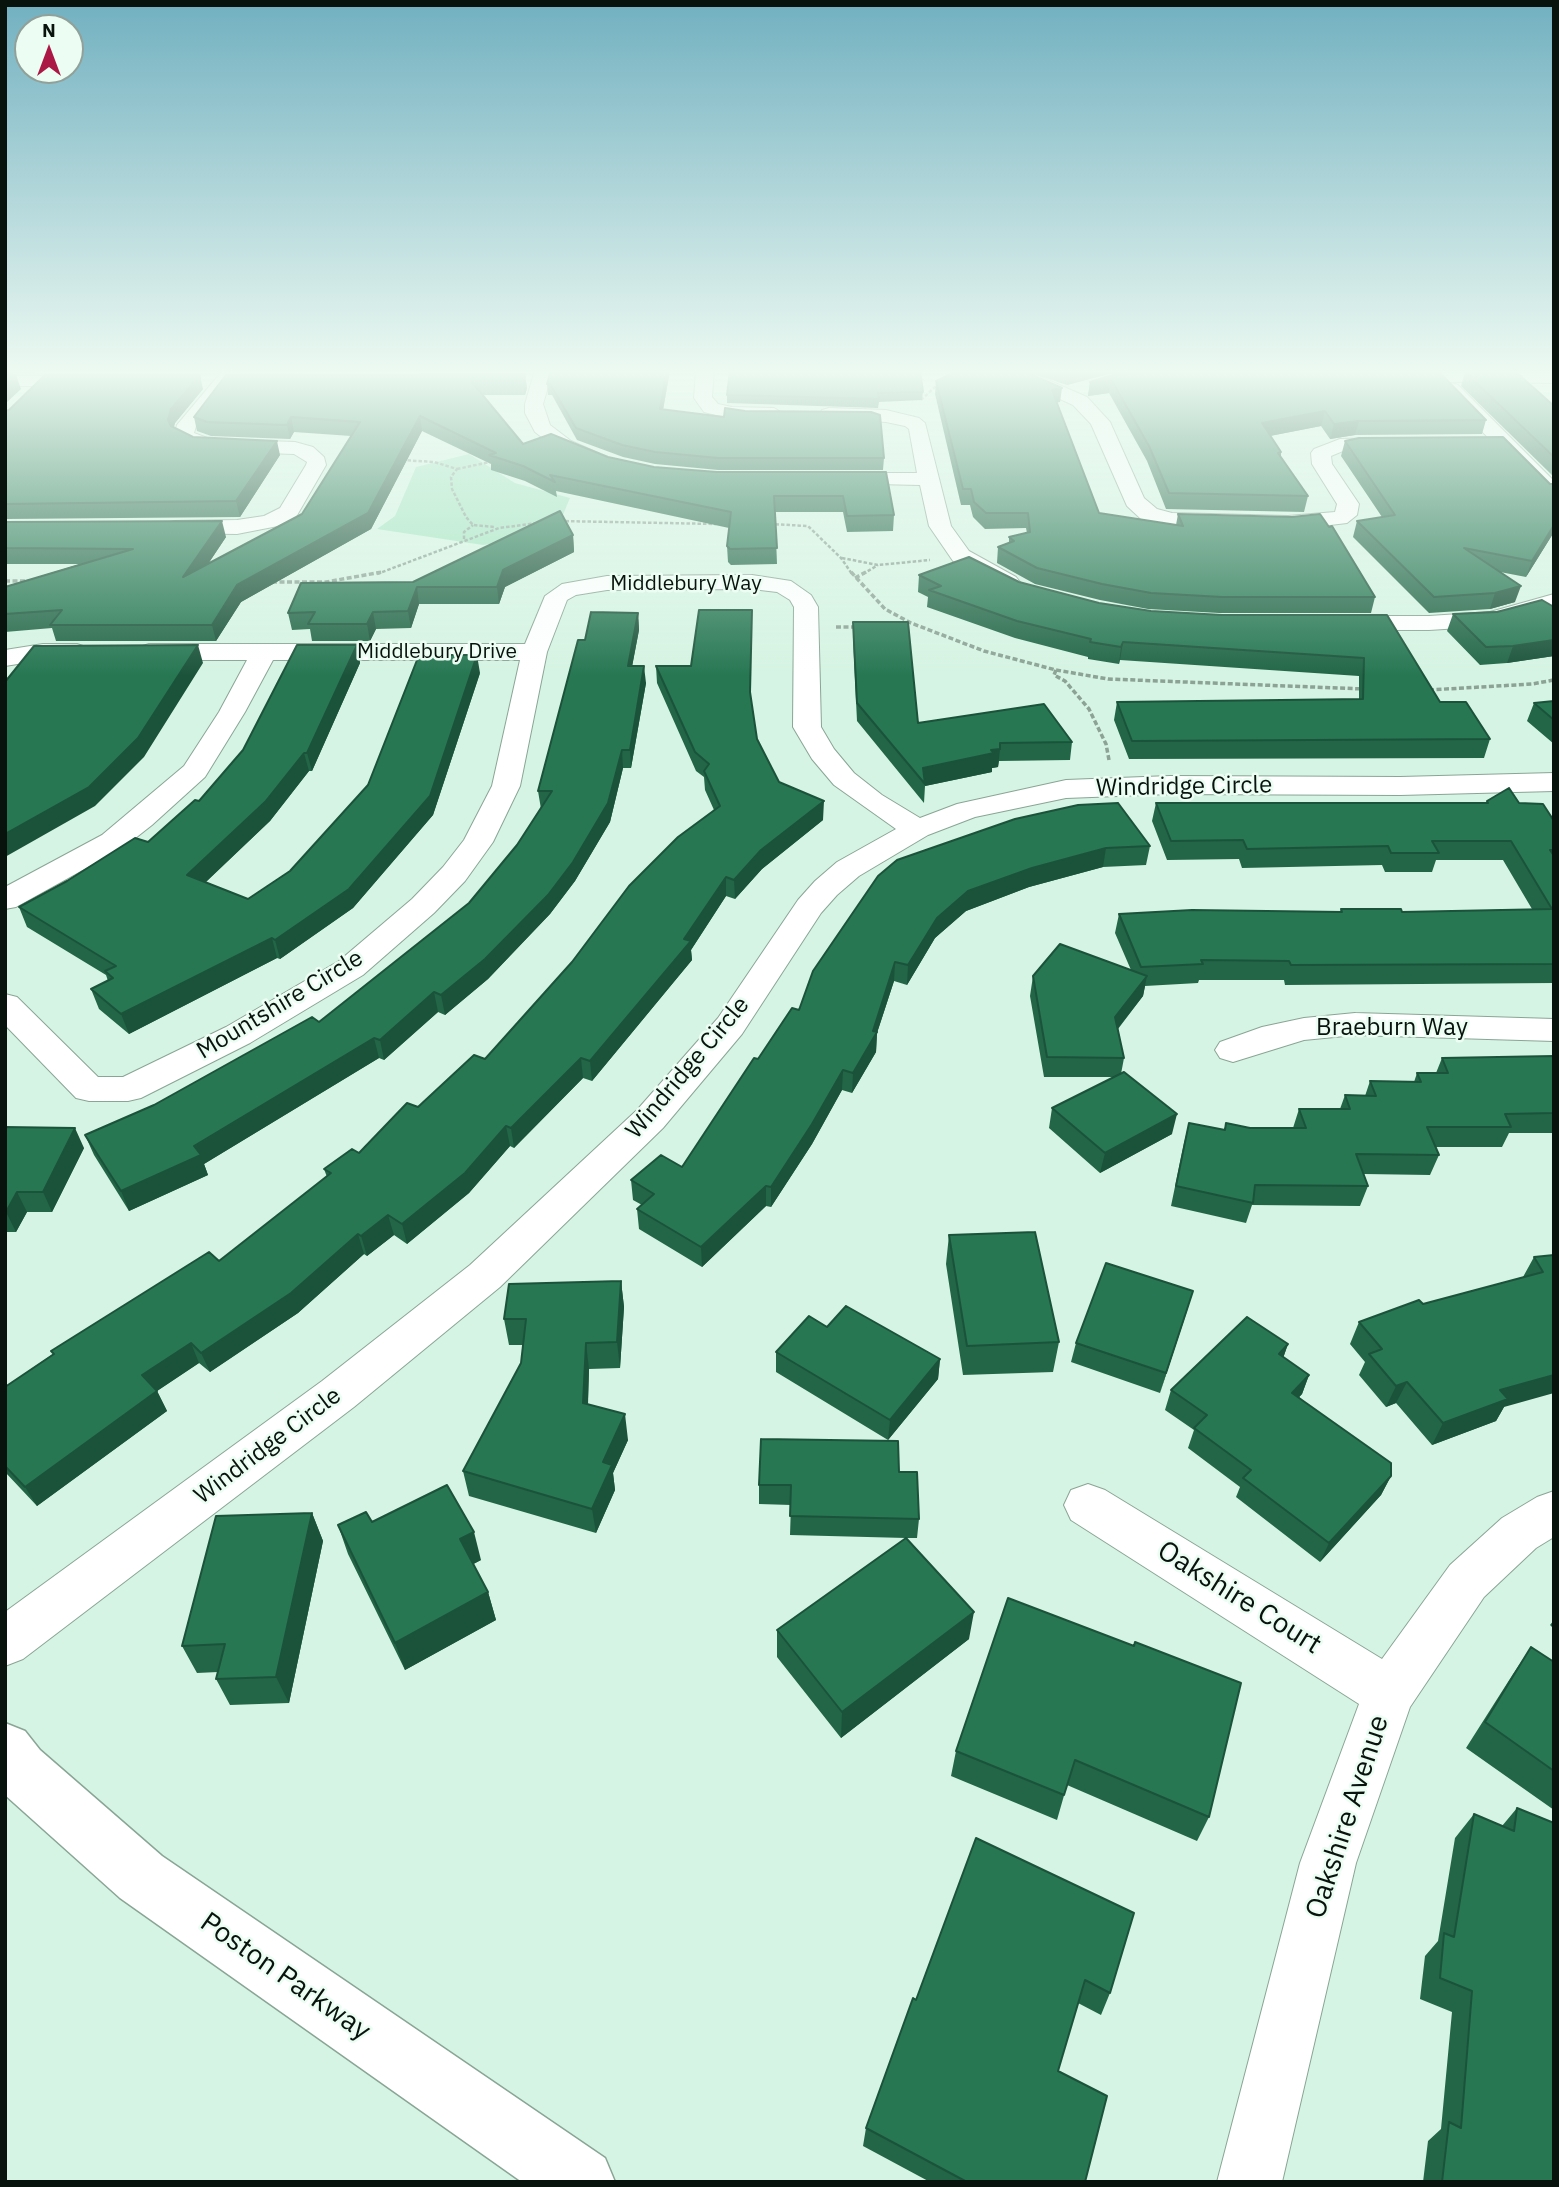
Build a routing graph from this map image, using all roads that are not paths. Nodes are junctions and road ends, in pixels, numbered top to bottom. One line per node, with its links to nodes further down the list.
1 (313, 472): 9 (street)
2 (928, 472): 7 (street)
3 (1122, 472): 4 (street)
4 (1327, 472)
5 (1533, 472): 8 (street)
6 (824, 479): 7 (street)
7 (929, 479): 10 (street)
8 (1554, 493)
9 (153, 528)
10 (1026, 591)
11 (1554, 601): 12 (street)
12 (1324, 623)
13 (99, 652): 17 (street)
14 (126, 652): 15 (street, Middlebury Drive)
15 (264, 652): 16 (street, Middlebury Drive); 20 (street)
16 (534, 652): 19 (street, Middlebury Way); 21 (street, Mountshire Circle)
17 (5, 658)
18 (1554, 782): 19 (street, Windridge Circle)
19 (917, 829): 26 (street, Windridge Circle)
20 (5, 900)
21 (5, 1005)
22 (1554, 1030): 23 (street, Braeburn Way)
23 (1233, 1050)
24 (1088, 1504): 27 (street, Oakshire Court)
25 (1554, 1512): 27 (street, Oakshire Avenue)
26 (5, 1642)
27 (1389, 1693): 30 (street, Oakshire Avenue)
28 (5, 1751): 29 (street, Poston Parkway)
29 (581, 2182)
30 (1249, 2182)

